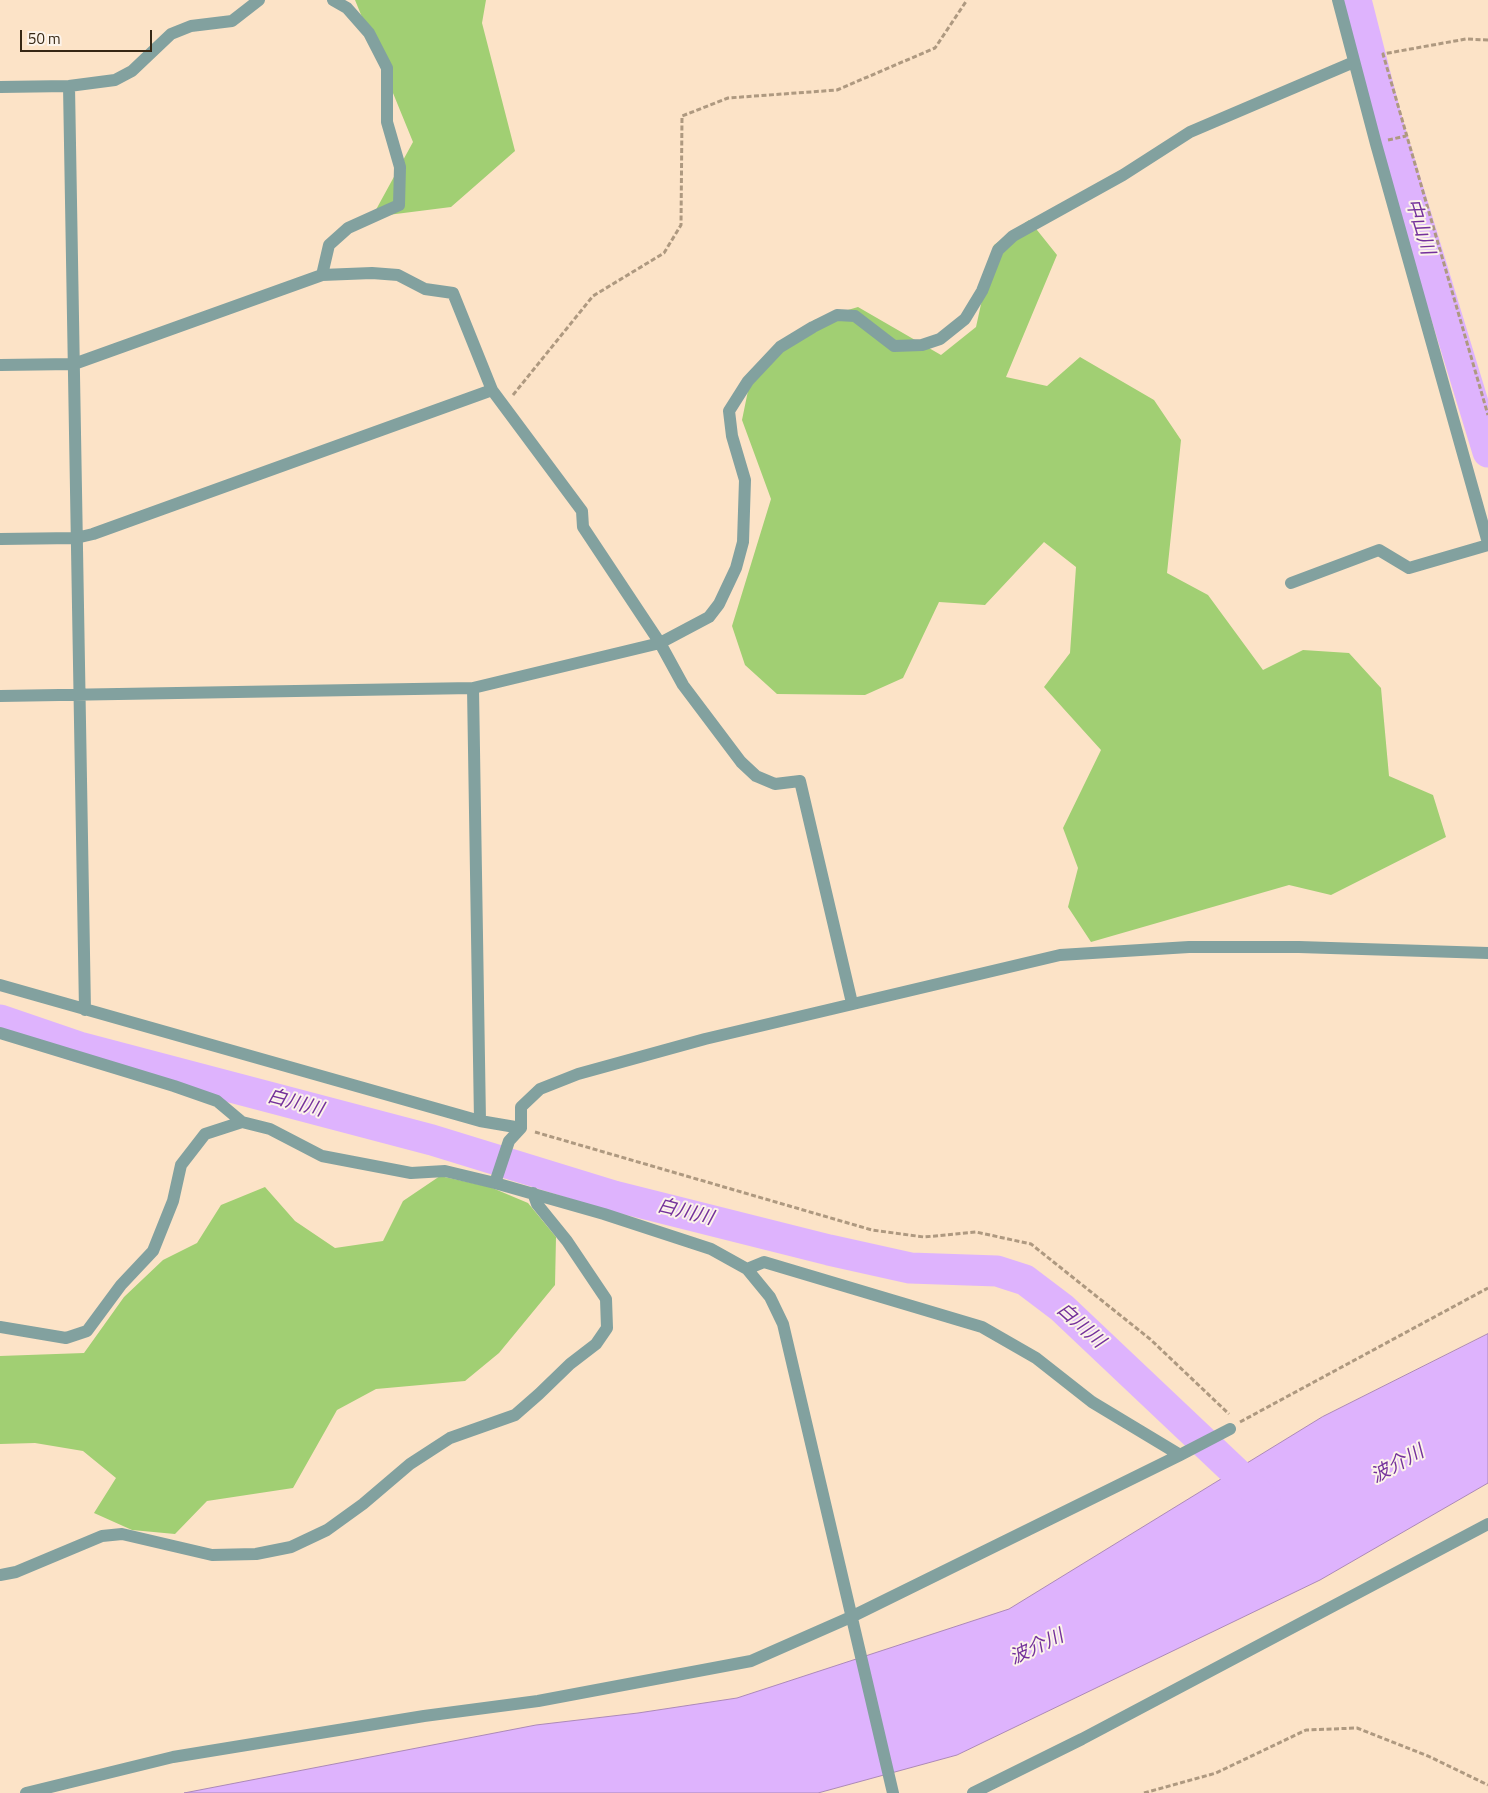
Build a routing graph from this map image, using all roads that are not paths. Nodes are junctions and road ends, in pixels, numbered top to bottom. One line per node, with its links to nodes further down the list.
1 (259, 0): 5 (street)
2 (333, 0): 7 (street)
3 (1338, 0): 4 (street)
4 (1354, 62): 13 (street); 15 (street)
5 (69, 86): 6 (street); 8 (street)
6 (0, 87)
7 (322, 275): 8 (street); 10 (street)
8 (74, 364): 9 (street); 11 (street)
9 (0, 365)
10 (492, 390): 11 (street); 15 (street)
11 (76, 538): 12 (street); 17 (street)
12 (0, 539)
13 (1488, 544): 14 (street)
14 (1291, 583)
15 (660, 644): 16 (street); 21 (street)
16 (473, 688): 17 (street); 24 (street)
17 (79, 695): 18 (street); 22 (street)
18 (0, 696)
19 (1488, 953): 21 (street)
20 (0, 986): 22 (street)
21 (852, 1003): 26 (street)
22 (85, 1010): 24 (street)
23 (0, 1032): 25 (street)
24 (480, 1121): 26 (street)
25 (242, 1122): 27 (street); 30 (street)
26 (521, 1128): 27 (street)
27 (497, 1178): 28 (street)
28 (533, 1193): 29 (street); 34 (street)
29 (747, 1269): 32 (street); 35 (street)
30 (0, 1327)
31 (1233, 1423): 32 (street)
32 (1180, 1455): 35 (street)
33 (1488, 1524): 38 (street)
34 (0, 1575)
35 (851, 1617): 36 (street); 37 (street)
36 (26, 1793)
37 (893, 1793)
38 (973, 1793)

